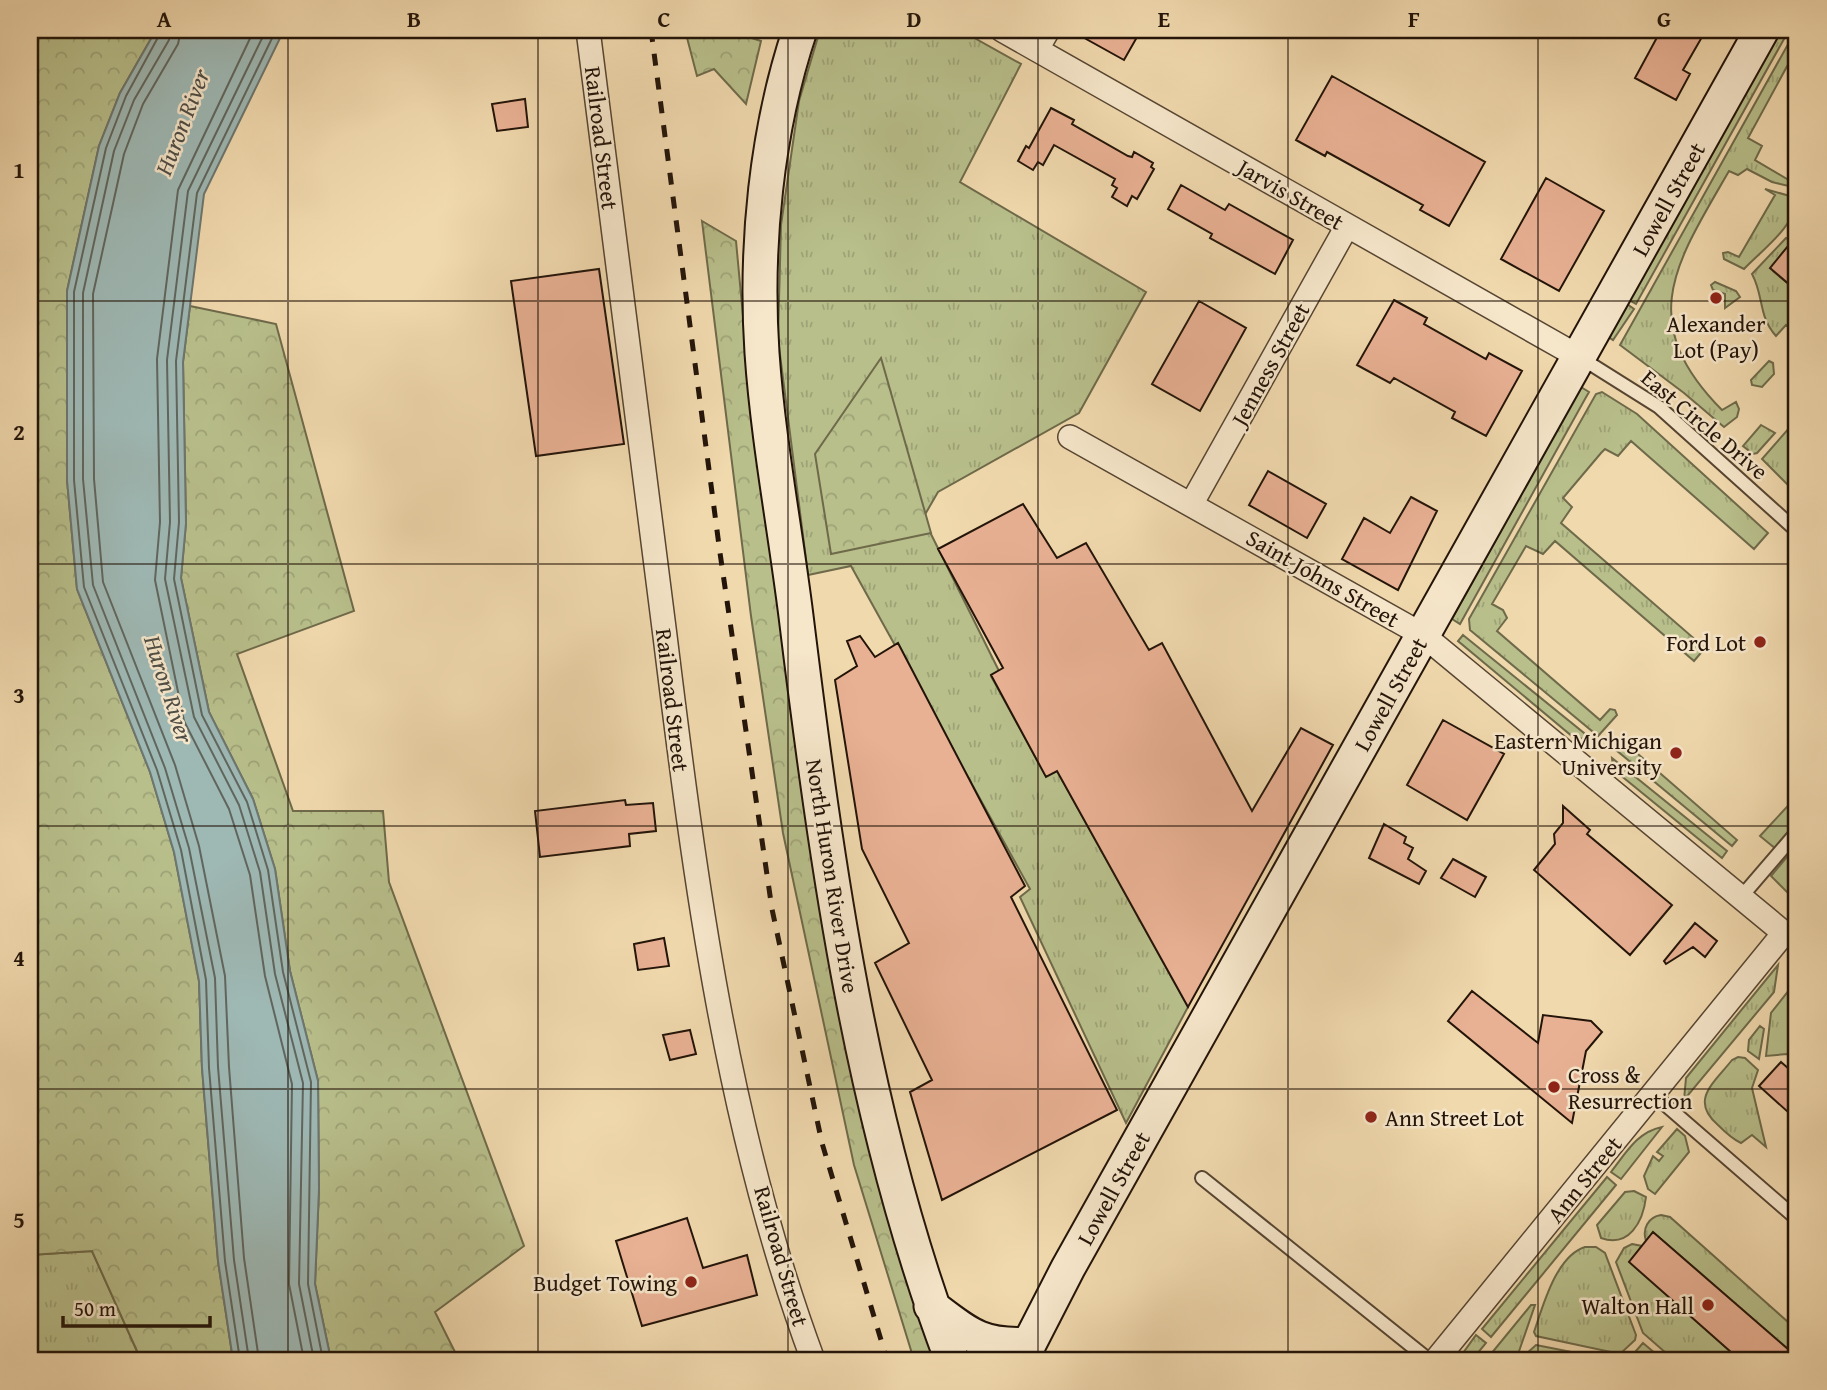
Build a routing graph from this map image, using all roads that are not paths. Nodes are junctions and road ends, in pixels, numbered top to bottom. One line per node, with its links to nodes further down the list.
1 (588, 30): 20 (street, Railroad Street)
2 (800, 30): 18 (main road, North Huron River Drive)
3 (1002, 30): 5 (street, Jarvis Street)
4 (1762, 30): 7 (main road, Lowell Street)
5 (1042, 39): 6 (street, Jarvis Street)
6 (1347, 226): 7 (street, Jarvis Street); 9 (street, Jenness Street)
7 (1581, 358): 10 (lane, East Circle Drive); 11 (main road, Lowell Street)
8 (1070, 437): 9 (street, Saint Johns Street)
9 (1192, 503): 11 (street, Saint Johns Street)
10 (1797, 531)
11 (1423, 635): 13 (street, Saint Johns Street); 19 (main road, Lowell Street)
12 (1797, 832): 13 (lane)
13 (1742, 896): 14 (street, Saint Johns Street)
14 (1790, 938): 15 (street, Ann Street)
15 (1653, 1094): 17 (lane); 23 (street, Ann Street)
16 (1202, 1178): 22 (lane)
17 (1797, 1219)
18 (931, 1306): 19 (main road); 21 (main road, North Huron River Drive)
19 (1026, 1352)
20 (813, 1360)
21 (952, 1360)
22 (1429, 1360)
23 (1436, 1360)

